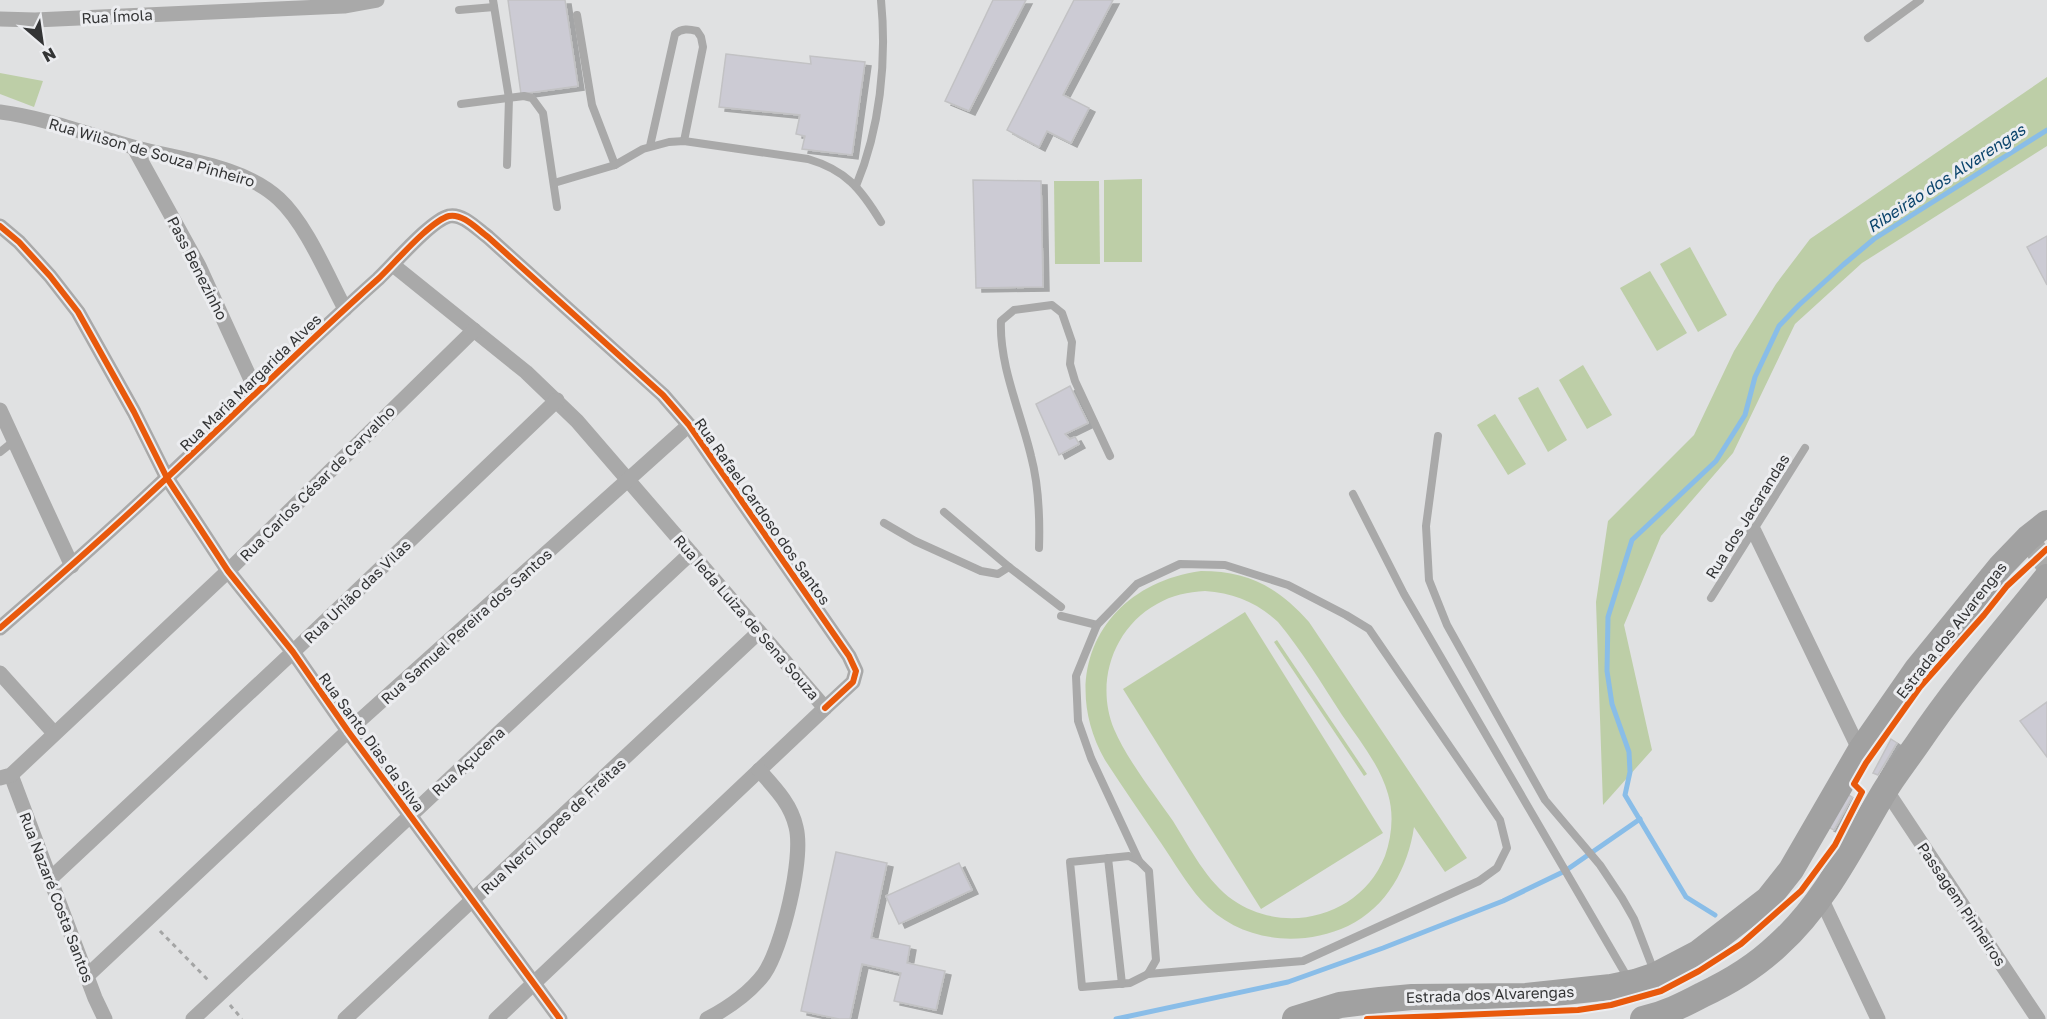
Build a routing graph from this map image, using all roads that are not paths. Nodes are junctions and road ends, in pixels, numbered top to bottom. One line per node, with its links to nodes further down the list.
1 (377, 0): 7 (street, Rua Ímola)
2 (881, 0): 18 (lane)
3 (1920, 0): 8 (lane)
4 (493, 4): 5 (lane); 9 (lane)
5 (459, 10)
6 (578, 15): 16 (lane)
7 (0, 19)
8 (1868, 38)
9 (509, 98): 10 (lane); 15 (lane); 17 (lane)
10 (460, 104)
11 (0, 112): 14 (street, Rua Wilson de Souza Pinheiro)
12 (684, 141): 13 (lane); 13 (lane); 18 (lane)
13 (650, 146): 16 (lane)
14 (134, 148): 24 (street, Rua Wilson de Souza Pinheiro); 26 (street, Pass Benezinho)
15 (507, 165)
16 (615, 165): 17 (lane)
17 (554, 183): 19 (lane)
18 (856, 186): 20 (lane)
19 (557, 207)
20 (880, 222)
21 (435, 223): 23 (street, Rua Maria Margarida Alves); 29 (street, Rua Rafael Cardoso dos Santos)
22 (0, 226): 35 (street, Rua Santo Dias da Silva)
23 (393, 265): 24 (street, Rua Maria Margarida Alves); 25 (street, Rua Ieda Luiza de Sena Souza)
24 (345, 309): 26 (street, Rua Maria Margarida Alves)
25 (474, 330): 27 (street, Rua Ieda Luiza de Sena Souza); 47 (street, Rua Carlos César de Carvalho)
26 (256, 391): 35 (street, Rua Maria Margarida Alves)
27 (557, 400): 36 (street, Rua Ieda Luiza de Sena Souza); 55 (street, Rua União das Vilas)
28 (0, 410): 31 (street)
29 (689, 425): 36 (street, Rua Samuel Pereira dos Santos); 57 (street, Rua Rafael Cardoso dos Santos)
30 (1438, 436): 71 (lane)
31 (14, 441): 33 (lane); 44 (street)
32 (1805, 448): 41 (lane, Rua dos Jacarandas)
33 (0, 452)
34 (1110, 456): 42 (lane)
35 (167, 478): 44 (street, Rua Maria Margarida Alves); 47 (street, Rua Santo Dias da Silva)
36 (630, 480): 43 (street, Rua Ieda Luiza de Sena Souza); 58 (street, Rua Samuel Pereira dos Santos)
37 (1353, 494): 74 (lane)
38 (944, 512): 46 (lane)
39 (884, 523): 46 (lane)
40 (2037, 530): 45 (street); 60 (main road, Estrada dos Alvarengas)
41 (1754, 531): 49 (lane, Rua dos Jacarandas); 60 (street)
42 (1039, 548)
43 (691, 553): 54 (street, Rua Ieda Luiza de Sena Souza); 64 (street, Rua Açucena)
44 (72, 566): 53 (street, Rua Maria Margarida Alves)
45 (2047, 566)
46 (1009, 567): 50 (lane)
47 (228, 571): 55 (street, Rua Santo Dias da Silva); 59 (street, Rua Carlos César de Carvalho)
48 (2047, 577): 63 (main road)
49 (1711, 598)
50 (1061, 607)
51 (1061, 616): 52 (lane)
52 (1097, 625): 66 (lane); 70 (lane)
53 (0, 628)
54 (759, 632): 57 (street, Rua Ieda Luiza de Sena Souza); 69 (street, Rua Nerci Lopes de Freitas)
55 (293, 652): 58 (street, Rua Santo Dias da Silva); 67 (street, Rua União das Vilas)
56 (0, 673): 59 (street)
57 (825, 708): 61 (street, Rua Ieda Luiza de Sena Souza)
58 (348, 731): 64 (street, Rua Santo Dias da Silva); 72 (street, Rua Samuel Pereira dos Santos)
59 (54, 733): 62 (street, Rua Carlos César de Carvalho)
60 (1860, 751): 71 (main road, Estrada dos Alvarengas)
61 (759, 770): 73 (street, Rua Ieda Luiza de Sena Souza); 82 (street)
62 (6, 776): 67 (street, Rua Nazaré Costa Santos)
63 (1886, 790): 68 (main road); 85 (street, Passagem Pinheiros)
64 (410, 815): 69 (street, Rua Santo Dias da Silva); 78 (street, Rua Açucena)
65 (1108, 858): 66 (lane); 75 (lane); 75 (lane)
66 (1139, 861): 70 (lane)
67 (50, 879): 72 (street, Rua Nazaré Costa Santos)
68 (1820, 896): 76 (main road); 84 (street)
69 (473, 901): 73 (street, Rua Santo Dias da Silva); 79 (street, Rua Nerci Lopes de Freitas)
70 (1148, 974): 75 (lane)
71 (1656, 975): 74 (main road, Estrada dos Alvarengas)
72 (87, 976): 77 (street, Rua Nazaré Costa Santos)
73 (534, 983): 80 (street, Rua Ieda Luiza de Sena Souza); 81 (street, Rua Santo Dias da Silva)
74 (1631, 983): 83 (main road, Estrada dos Alvarengas)
75 (1122, 984)
76 (1660, 1017)
77 (105, 1019)
78 (193, 1019)
79 (345, 1019)
80 (496, 1019)
81 (560, 1019)
82 (707, 1019)
83 (1295, 1019)
84 (1878, 1019)
85 (2038, 1019)

